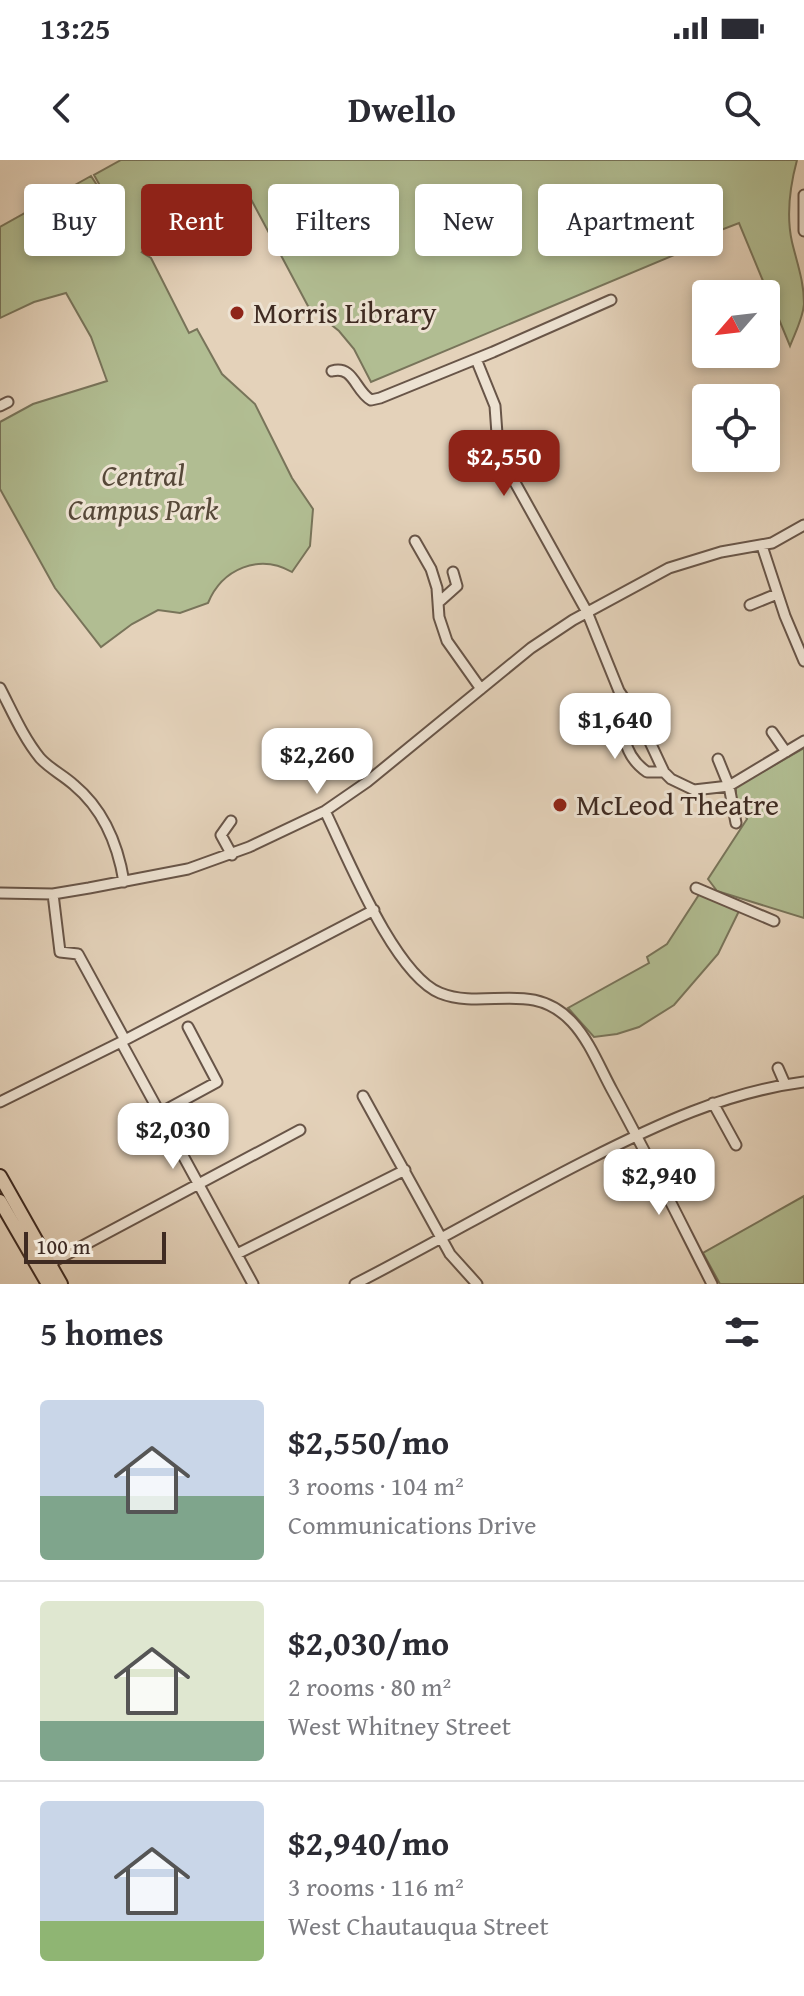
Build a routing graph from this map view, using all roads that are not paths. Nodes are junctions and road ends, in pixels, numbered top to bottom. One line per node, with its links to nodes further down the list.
1 (804, 195): 2 (street)
2 (804, 231)
3 (611, 300): 4 (street)
4 (476, 359): 5 (street); 13 (street)
5 (332, 371)
6 (804, 525): 8 (street)
7 (415, 541): 11 (street)
8 (762, 546): 10 (street); 13 (street)
9 (453, 572): 11 (street)
10 (777, 594): 12 (street); 14 (street)
11 (438, 603): 16 (street)
12 (750, 605)
13 (587, 612): 16 (street); 17 (street)
14 (804, 661)
15 (0, 688): 28 (street)
16 (481, 689): 24 (street)
17 (624, 700): 22 (street); 22 (street)
18 (772, 732): 20 (street)
19 (804, 741): 20 (street)
20 (786, 752): 23 (street)
21 (718, 759): 23 (street)
22 (664, 772): 23 (street)
23 (729, 786): 26 (street)
24 (325, 811): 27 (street); 32 (street)
25 (231, 821): 27 (street)
26 (736, 823)
27 (232, 855): 28 (street)
28 (124, 882): 31 (street)
29 (696, 888): 33 (street)
30 (0, 893): 31 (street)
31 (53, 894): 35 (street)
32 (374, 910): 35 (street); 44 (street)
33 (774, 921)
34 (188, 1027): 42 (street)
35 (123, 1041): 40 (street); 42 (street)
36 (778, 1068): 38 (street)
37 (804, 1082): 38 (street)
38 (785, 1084): 41 (street)
39 (363, 1096): 46 (street)
40 (0, 1102)
41 (713, 1103): 44 (street); 45 (street)
42 (160, 1113): 48 (street)
43 (300, 1130): 48 (street)
44 (637, 1135): 50 (street); 57 (street)
45 (736, 1145)
46 (405, 1170): 50 (street); 51 (street)
47 (0, 1176): 52 (main road)
48 (198, 1183): 51 (street); 52 (street)
49 (0, 1201): 52 (main road)
50 (442, 1239): 55 (street); 56 (street)
51 (237, 1254): 54 (street)
52 (44, 1267): 53 (main road)
53 (52, 1282)
54 (253, 1284)
55 (355, 1284)
56 (477, 1284)
57 (712, 1284)

